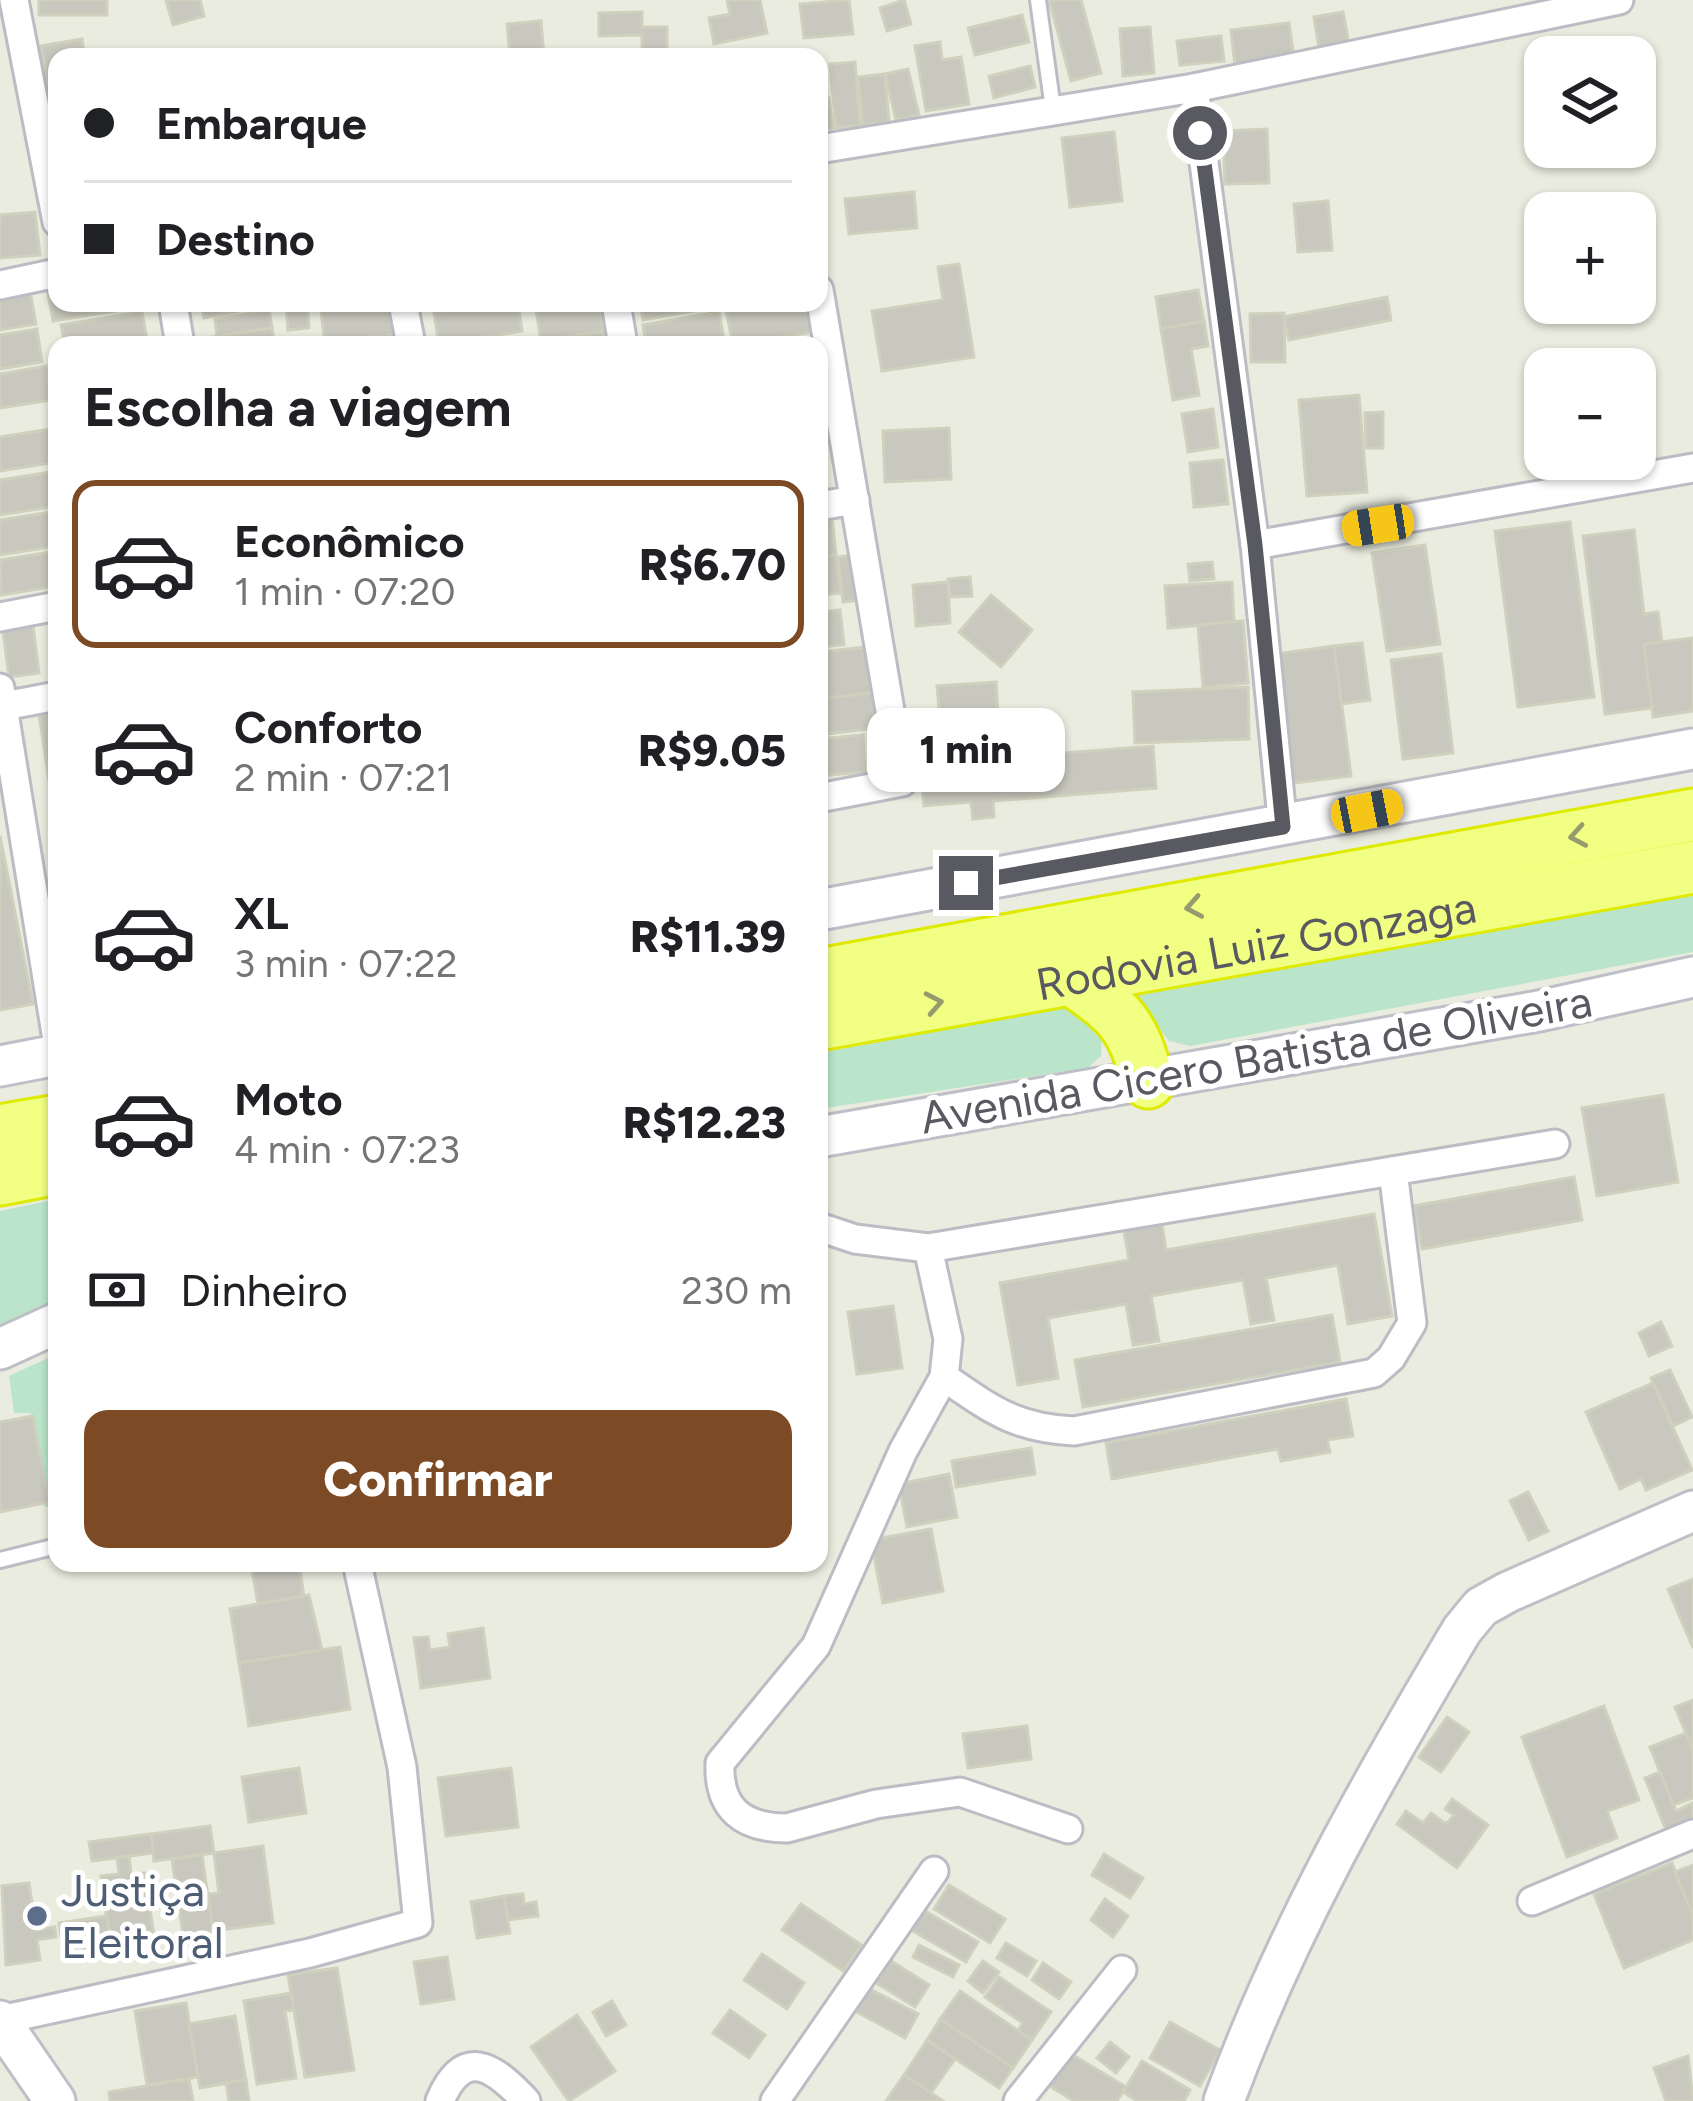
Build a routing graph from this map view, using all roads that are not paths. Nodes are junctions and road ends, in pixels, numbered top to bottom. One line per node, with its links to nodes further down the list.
1 (14, 0): 7 (street)
2 (1038, 0): 5 (lane)
3 (1619, 0): 4 (street)
4 (1194, 88): 5 (street); 14 (street)
5 (1053, 109): 6 (street)
6 (828, 147)
7 (48, 176)
8 (48, 275): 9 (street)
9 (0, 285)
10 (828, 344): 12 (street)
11 (1693, 468): 14 (street)
12 (854, 500): 13 (street); 21 (street)
13 (828, 504)
14 (1255, 545): 23 (street)
15 (48, 608): 16 (street)
16 (0, 617)
17 (2, 697): 18 (street); 20 (street)
18 (48, 697)
19 (1693, 749): 23 (main road)
20 (10, 787): 29 (street)
21 (828, 796)
22 (1693, 815): 26 (highway, Rodovia Luiz Gonzaga, one-way to 26)
23 (1283, 827): 25 (main road)
24 (1693, 867): 27 (highway, Rodovia Luiz Gonzaga)
25 (828, 908)
26 (828, 973)
27 (1069, 977): 30 (highway, Rodovia Luiz Gonzaga, one-way to 27); 33 (highway)
28 (1693, 977): 33 (main road, Avenida Cicero Batista de Oliveira)
29 (48, 992)
30 (828, 1022)
31 (48, 1057): 32 (main road)
32 (0, 1066)
33 (1148, 1082): 36 (main road, Avenida Cicero Batista de Oliveira)
34 (48, 1122): 35 (highway)
35 (0, 1131)
36 (828, 1135)
37 (1555, 1144): 39 (street)
38 (48, 1170): 40 (highway)
39 (1393, 1171): 42 (street); 45 (street)
40 (0, 1179)
41 (828, 1230): 42 (street)
42 (928, 1248): 45 (street)
43 (48, 1327): 44 (main road)
44 (0, 1348)
45 (944, 1377): 50 (street)
46 (1693, 1511): 61 (main road)
47 (48, 1548): 48 (lane)
48 (0, 1560)
49 (359, 1572): 55 (street)
50 (1068, 1828)
51 (1693, 1834): 53 (street)
52 (934, 1870): 59 (street)
53 (1532, 1900)
54 (1122, 1970): 60 (street)
55 (0, 2020): 56 (main road)
56 (55, 2101)
57 (440, 2101): 58 (street)
58 (526, 2101)
59 (775, 2101)
60 (1018, 2101)
61 (1224, 2101)

